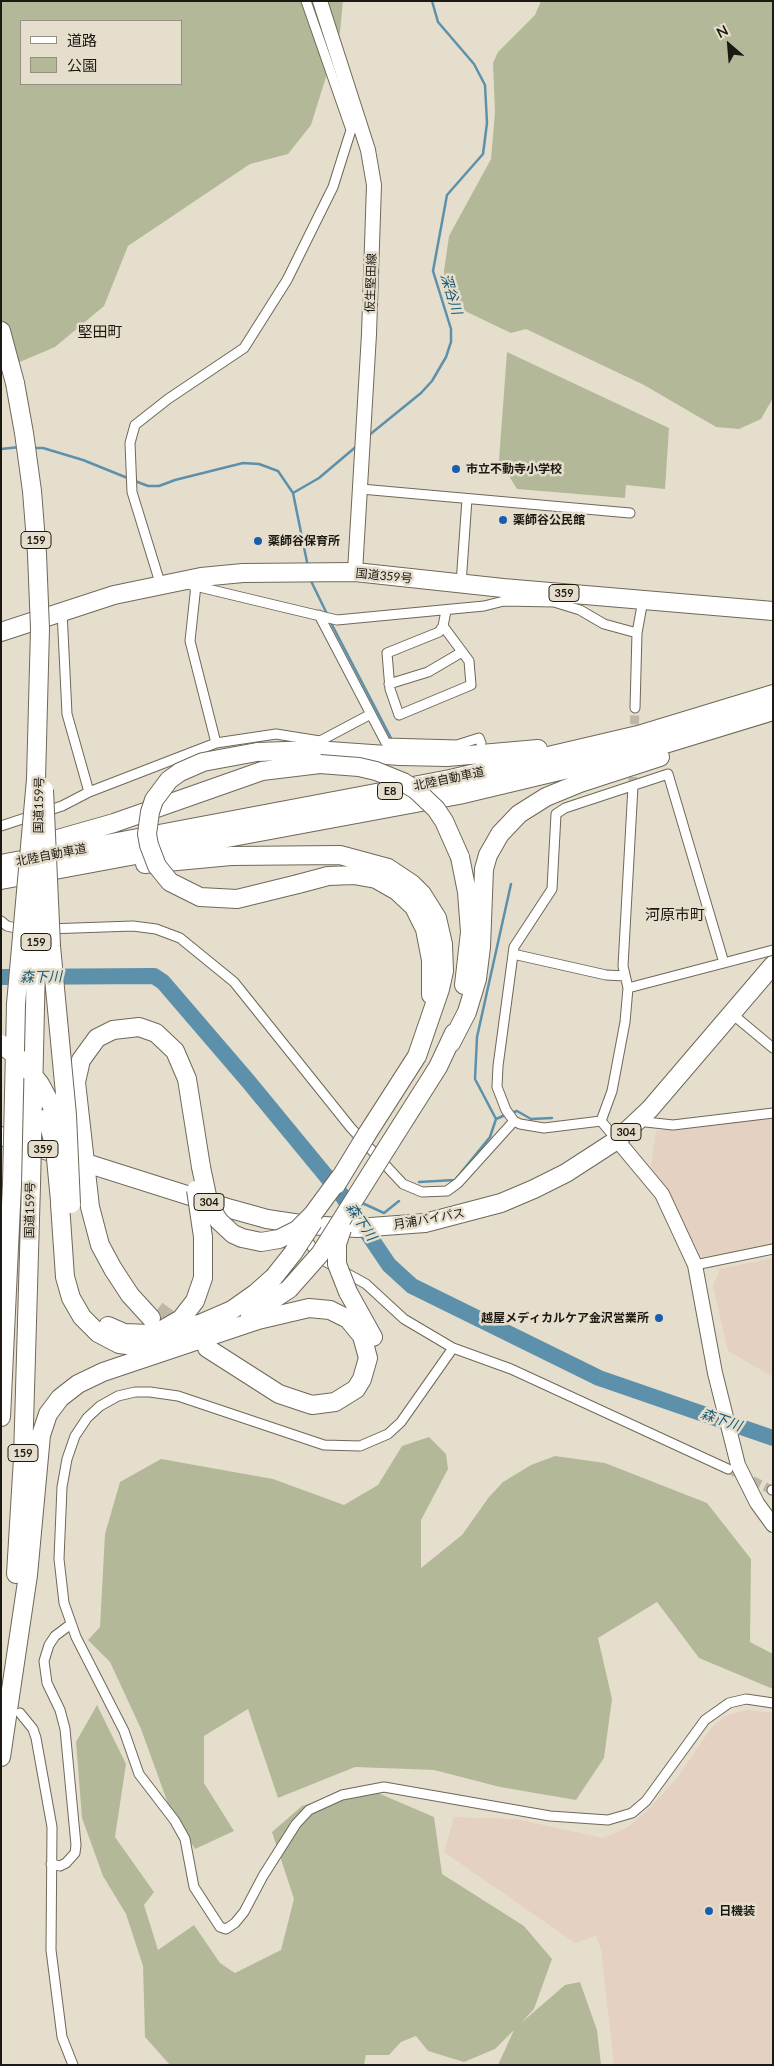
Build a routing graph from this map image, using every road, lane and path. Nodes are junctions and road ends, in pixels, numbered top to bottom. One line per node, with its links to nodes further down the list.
1 (306, 1): 10 (street)
2 (320, 1): 4 (main road, 仮生堅田線)
3 (1, 331): 23 (highway, 国道159号 / 159, bridge)
4 (361, 488): 5 (street); 7 (main road, 仮生堅田線)
5 (468, 499): 6 (street); 8 (street)
6 (630, 513)
7 (355, 572): 8 (highway, 国道359号 / 359); 10 (highway, 国道359号 / 359)
8 (461, 584): 11 (highway, 国道359号 / 359)
9 (196, 585): 10 (street); 16 (street); 28 (street)
10 (160, 586): 13 (highway, 国道359号 / 359)
11 (508, 595): 12 (highway, 国道359号 / 359); 14 (street); 19 (street)
12 (643, 600): 15 (highway, 国道359号 / 359); 19 (street)
13 (62, 611): 18 (highway, 国道359号 / 359); 31 (street)
14 (446, 611): 16 (street); 17 (street)
15 (773, 611)
16 (326, 617): 26 (street)
17 (443, 626): 20 (street); 21 (street)
18 (1, 632)
19 (637, 633): 24 (street)
20 (462, 652): 21 (street); 21 (street)
21 (389, 684)
22 (773, 693): 35 (highway, 北陸自動車道 / E8); 46 (highway, bridge)
23 (39, 699): 27 (highway, 国道159号 / 159, bridge); 33 (highway, 国道159号 / 159, bridge)
24 (634, 708)
25 (773, 712): 36 (highway, 北陸自動車道 / E8); 47 (highway)
26 (371, 714): 28 (street); 29 (street)
27 (40, 740): 62 (highway, 159, bridge); 78 (highway, 国道159号 / 159, bridge)
28 (216, 743): 31 (street)
29 (481, 743)
30 (632, 786): 40 (street); 41 (street); 43 (street)
31 (89, 792): 32 (street)
32 (1, 826)
33 (32, 832): 51 (highway, 159, bridge); 72 (highway, 国道159号 / 159, bridge)
34 (1, 854): 47 (highway, bridge)
35 (1, 864)
36 (1, 880)
37 (1, 884): 46 (highway)
38 (1, 922): 53 (street)
39 (773, 950): 41 (street)
40 (513, 954): 43 (street); 53 (street)
41 (724, 963): 44 (street)
42 (773, 965): 45 (highway, 月浦バイパス / 304)
43 (625, 976): 44 (street)
44 (628, 988): 54 (street)
45 (731, 1013): 49 (street); 55 (highway, 月浦バイパス / 304)
46 (428, 1028): 60 (highway, bridge)
47 (452, 1043): 61 (highway, bridge)
48 (1, 1044): 62 (highway, 159, bridge)
49 (773, 1048)
50 (1, 1056): 62 (highway, 159, bridge)
51 (1, 1112)
52 (773, 1113): 55 (street)
53 (514, 1121): 54 (street)
54 (601, 1121): 57 (street)
55 (636, 1121): 57 (highway, 月浦バイパス / 304)
56 (1, 1136): 58 (highway, 月浦バイパス / 359)
57 (617, 1140): 63 (highway, 月浦バイパス / 304); 65 (main road)
58 (90, 1164): 59 (highway, 159); 63 (highway, 月浦バイパス / 304); 66 (highway)
59 (197, 1167): 60 (highway, bridge); 68 (highway, 159, bridge)
60 (341, 1176): 68 (highway, bridge)
61 (362, 1188): 67 (highway, bridge); 70 (highway, bridge)
62 (65, 1204): 68 (highway, 159); 69 (highway, 159)
63 (307, 1225): 71 (street)
64 (773, 1250): 65 (street)
65 (695, 1265): 73 (main road)
66 (154, 1314)
67 (245, 1318): 69 (highway); 70 (highway)
68 (124, 1333)
69 (167, 1345): 70 (highway, 159)
70 (205, 1345): 70 (highway, 159); 79 (highway, 159)
71 (453, 1348): 73 (street); 75 (street)
72 (1, 1417)
73 (733, 1467): 74 (main road)
74 (773, 1525)
75 (71, 1624): 76 (street); 80 (street)
76 (773, 1703)
77 (20, 1713): 80 (street)
78 (1, 1721)
79 (1, 1757)
80 (51, 1864): 81 (street)
81 (73, 2065)

